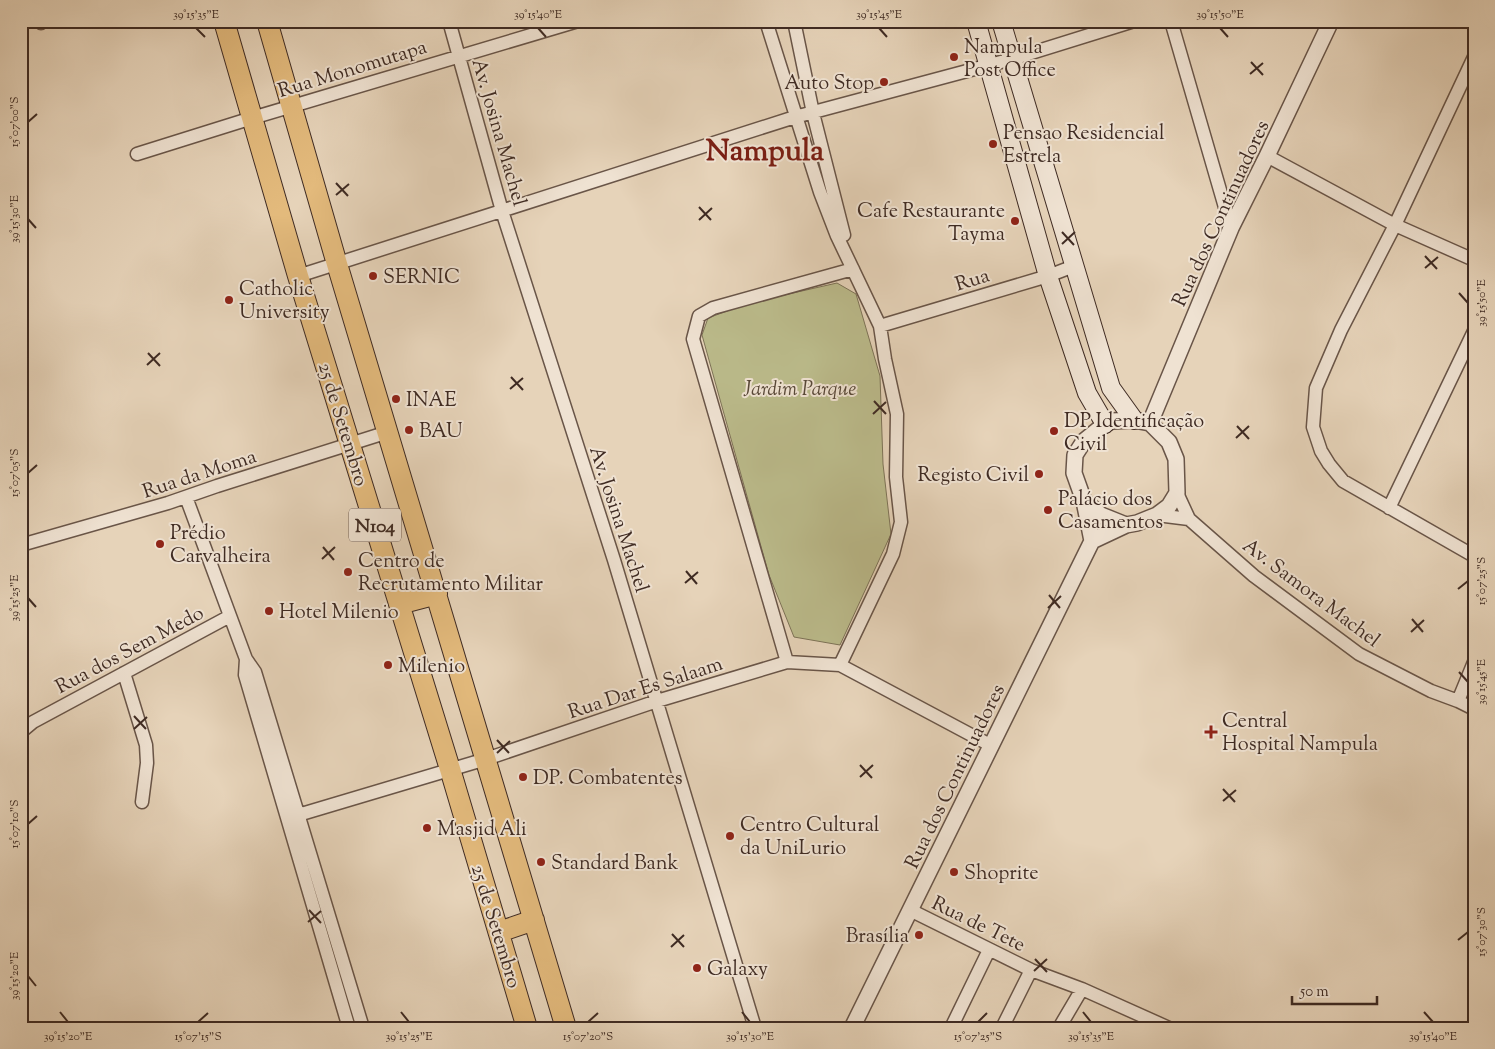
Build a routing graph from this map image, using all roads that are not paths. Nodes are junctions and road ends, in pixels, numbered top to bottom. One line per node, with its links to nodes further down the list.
1 (224, 21): 19 (main road, 25 de Setembro / N104)
2 (267, 21): 16 (main road, 25 de Setembro / N104)
3 (449, 21): 12 (street, Av. Josina Machel)
4 (578, 21): 12 (street, Rua Monomutapa)
5 (766, 21): 18 (street)
6 (794, 21): 17 (street)
7 (976, 21): 15 (main road)
8 (1001, 21): 14 (main road)
9 (1134, 21): 14 (street)
10 (1172, 21): 24 (street)
11 (1331, 21): 21 (street, Rua dos Continuadores)
12 (459, 56): 16 (street, Rua Monomutapa); 22 (street, Av. Josina Machel)
13 (1474, 57): 23 (street)
14 (1012, 59): 15 (street); 27 (main road)
15 (988, 65): 17 (street); 30 (main road)
16 (292, 106): 19 (street, Rua Monomutapa); 26 (main road, 25 de Setembro / N104)
17 (813, 113): 18 (street); 28 (street)
18 (795, 117): 22 (street); 28 (street)
19 (252, 118): 20 (street, Rua Monomutapa); 29 (main road, 25 de Setembro / N104)
20 (137, 154)
21 (1267, 156): 23 (street); 24 (street, Rua dos Continuadores)
22 (502, 210): 26 (street); 54 (street, Av. Josina Machel)
23 (1395, 224): 25 (street); 40 (street)
24 (1230, 228): 33 (street, Rua dos Continuadores)
25 (1474, 260)
26 (337, 264): 29 (street); 35 (main road, 25 de Setembro / N104)
27 (1074, 266): 30 (street, Rua); 33 (main road)
28 (853, 269): 31 (street); 50 (street)
29 (298, 276): 36 (main road, 25 de Setembro / N104)
30 (1048, 276): 31 (street, Rua); 34 (main road)
31 (880, 326): 52 (street)
32 (1474, 331): 40 (street)
33 (1142, 422): 34 (street); 37 (street)
34 (1105, 424): 39 (street)
35 (388, 432): 36 (street, Rua da Moma); 47 (main road, 25 de Setembro / N104)
36 (350, 445): 38 (street, Rua da Moma); 48 (main road, 25 de Setembro / N104)
37 (1177, 493): 41 (street); 42 (street)
38 (186, 497): 45 (street, Rua da Moma); 49 (street)
39 (1084, 501): 43 (street); 44 (street)
40 (1389, 508): 46 (street)
41 (1157, 514): 42 (street); 43 (street)
42 (1189, 519): 55 (street, Av. Samora Machel)
43 (1126, 524): 44 (street)
44 (1092, 542): 58 (street, Rua dos Continuadores)
45 (21, 546)
46 (1474, 556)
47 (437, 594): 48 (main road); 59 (main road, 25 de Setembro / N104)
48 (399, 604): 60 (main road, 25 de Setembro / N104)
49 (230, 616): 53 (street, Rua dos Sem Medo); 62 (street)
50 (787, 662): 52 (street, Rua Dar Es Salaam); 54 (street, Rua Dar Es Salaam)
51 (1474, 662): 55 (street)
52 (840, 665): 58 (street, Rua Dar Es Salaam)
53 (124, 673): 57 (street, Rua dos Sem Medo); 61 (street)
54 (657, 701): 59 (street, Rua Dar Es Salaam); 73 (street, Av. Josina Machel)
55 (1458, 701): 56 (street, Av. Samora Machel)
56 (1474, 709)
57 (21, 732)
58 (992, 746): 63 (street, Rua dos Continuadores)
59 (486, 759): 60 (street, Rua Dar Es Salaam); 64 (main road, 25 de Setembro / N104)
60 (450, 769): 62 (street, Rua Dar Es Salaam); 65 (main road, 25 de Setembro / N104)
61 (142, 802)
62 (293, 816): 69 (street); 70 (street)
63 (910, 910): 66 (street, Rua de Tete); 74 (street, Rua dos Continuadores)
64 (534, 920): 65 (main road); 72 (main road, 25 de Setembro / N104)
65 (499, 932): 71 (main road, 25 de Setembro / N104)
66 (989, 950): 67 (street, Rua de Tete); 75 (street)
67 (1032, 970): 68 (street, Rua de Tete); 76 (street)
68 (1082, 989): 77 (street); 78 (street, Rua de Tete)
69 (349, 1028)
70 (363, 1028)
71 (527, 1028)
72 (566, 1028)
73 (755, 1028)
74 (852, 1028)
75 (951, 1028)
76 (1002, 1028)
77 (1059, 1028)
78 (1169, 1028)

